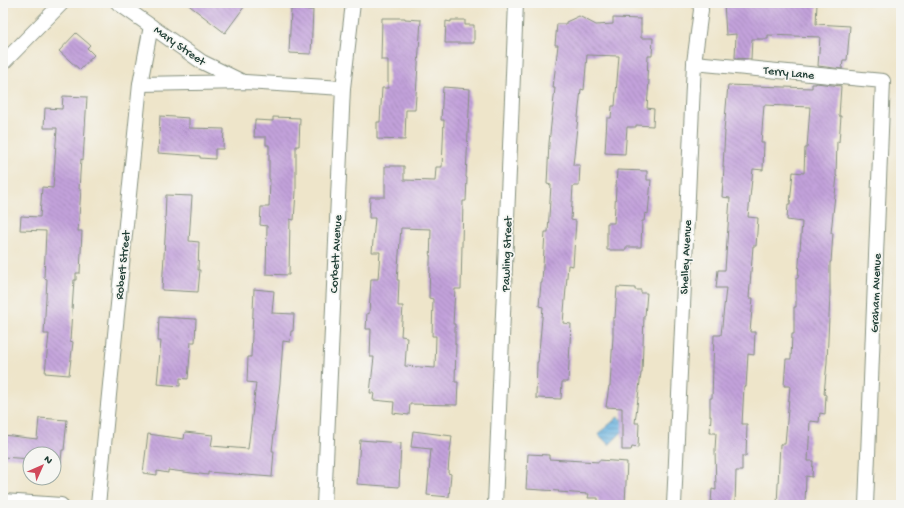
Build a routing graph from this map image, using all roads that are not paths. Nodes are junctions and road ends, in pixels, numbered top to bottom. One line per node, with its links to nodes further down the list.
1 (62, 3): 7 (street)
2 (118, 3): 6 (street, Mary Street)
3 (353, 3): 12 (street, Corbett Avenue)
4 (516, 3): 17 (street, Pawling Street)
5 (700, 7): 8 (street, Shelley Avenue)
6 (151, 26): 10 (street, Mary Street); 11 (street, Robert Street)
7 (3, 63)
8 (694, 63): 9 (street, Terry Lane); 18 (street, Shelley Avenue)
9 (883, 81): 19 (street, Graham Avenue)
10 (244, 82): 11 (street, Mary Street); 12 (street, Mary Street)
11 (140, 84): 15 (street, Robert Street)
12 (343, 88): 16 (street, Corbett Avenue)
13 (3, 501): 14 (street)
14 (61, 505)
15 (98, 505)
16 (324, 505)
17 (495, 505)
18 (674, 505)
19 (866, 505)

